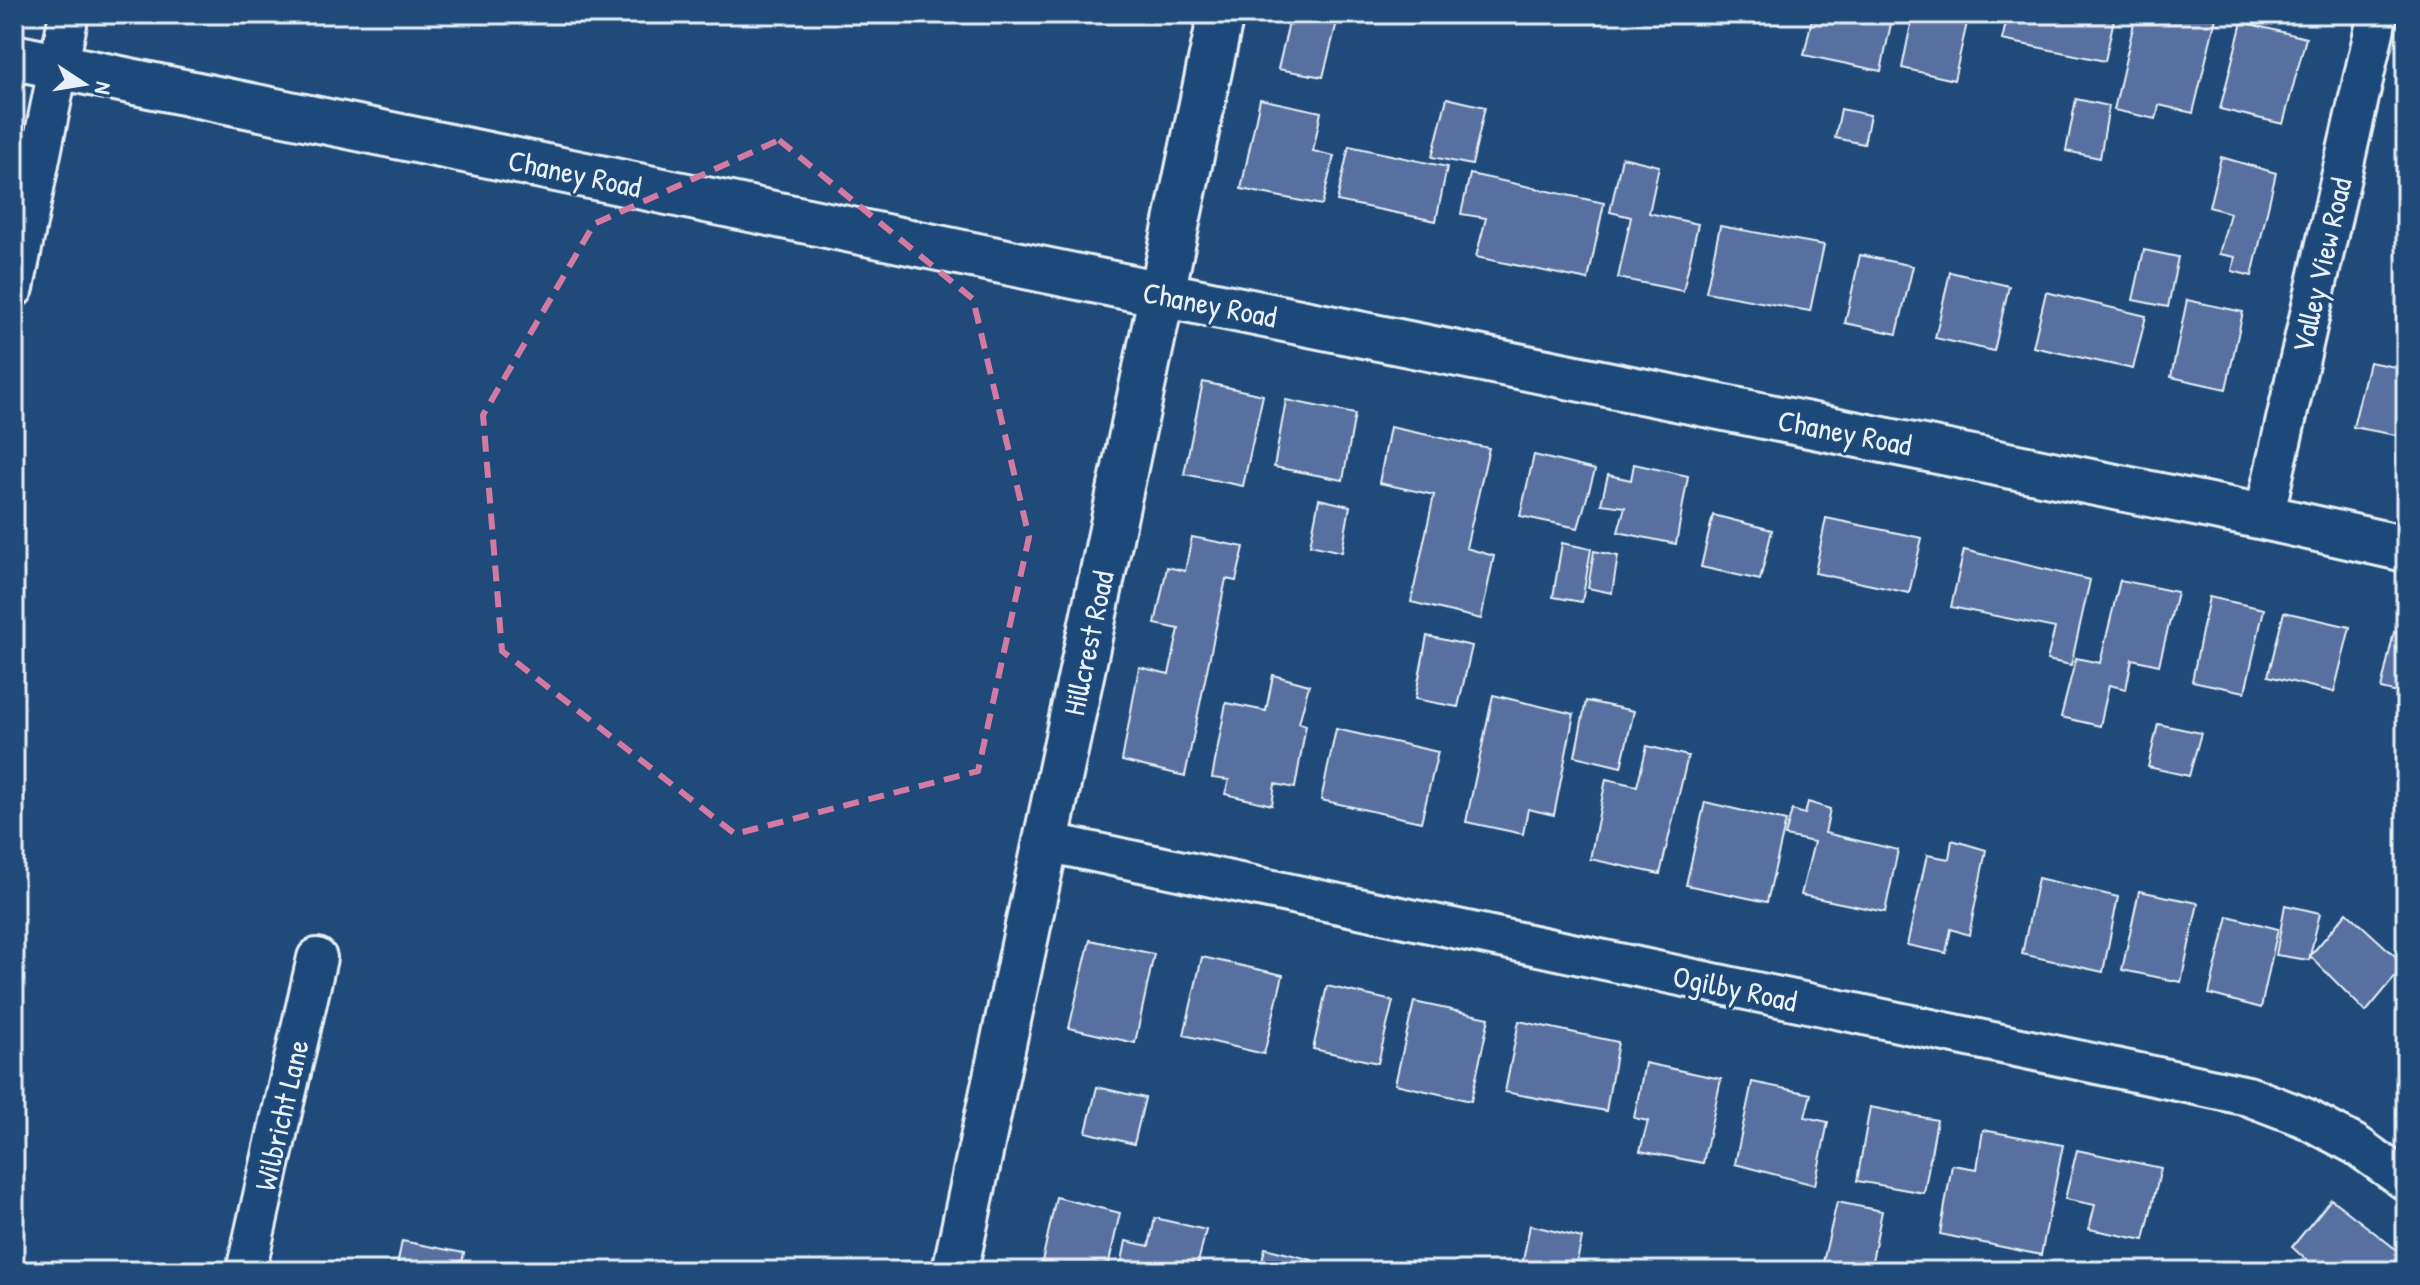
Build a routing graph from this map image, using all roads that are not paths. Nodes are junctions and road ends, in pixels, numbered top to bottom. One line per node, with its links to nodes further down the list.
1 (69, 14): 5 (street)
2 (1221, 14): 7 (street, Hillcrest Road)
3 (2378, 14): 8 (street, Valley View Road)
4 (14, 57): 5 (street, Chaney Road)
5 (58, 66): 6 (street); 7 (street, Chaney Road)
6 (14, 288)
7 (1161, 294): 8 (street, Chaney Road); 10 (street, Hillcrest Road)
8 (2264, 517): 9 (street, Chaney Road)
9 (2406, 549)
10 (1046, 842): 12 (street, Ogilby Road); 14 (street, Hillcrest Road)
11 (317, 958): 13 (street, Wilbricht Lane)
12 (2406, 1181)
13 (246, 1271)
14 (955, 1271)

